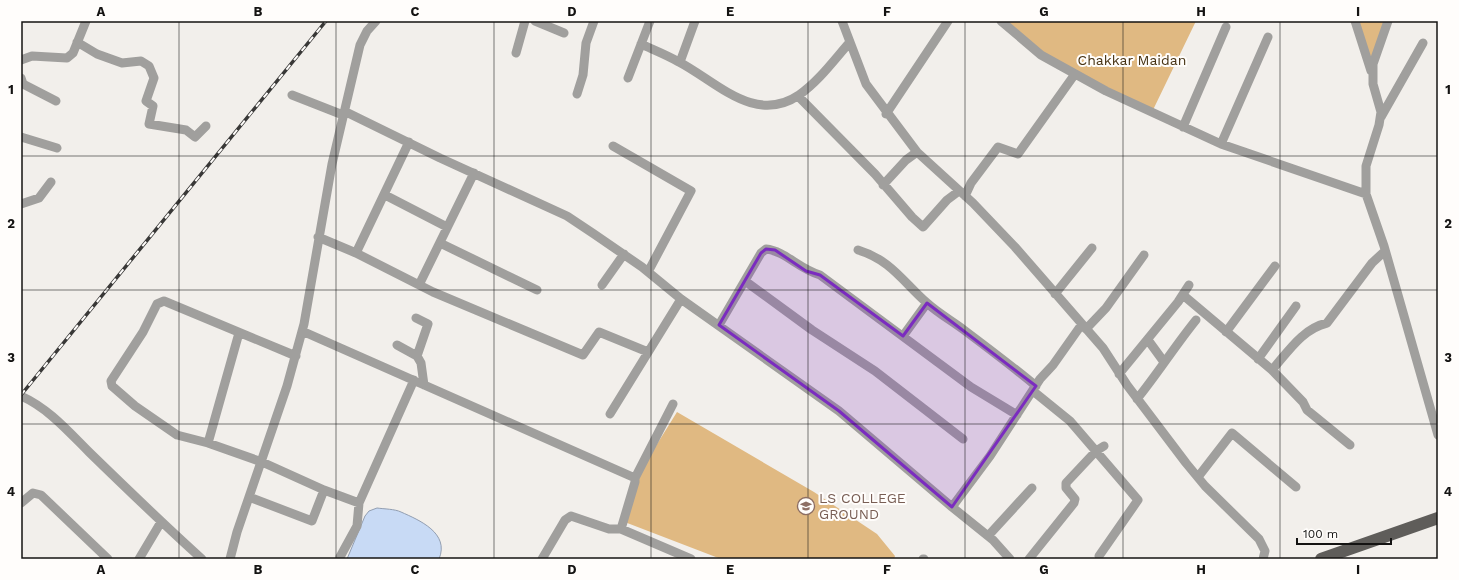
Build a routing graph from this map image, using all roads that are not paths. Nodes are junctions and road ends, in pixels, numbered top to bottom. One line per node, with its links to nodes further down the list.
1 (86, 21): 16 (street)
2 (376, 21): 31 (street)
3 (525, 21): 20 (street)
4 (535, 21): 14 (street)
5 (594, 21): 27 (street)
6 (650, 21): 19 (street)
7 (695, 21): 22 (street)
8 (842, 21): 17 (street)
9 (948, 21): 32 (street)
10 (1001, 21): 23 (street)
11 (1355, 21): 24 (street)
12 (1388, 21): 24 (street)
13 (1226, 27): 35 (street)
14 (564, 33)
15 (1268, 37): 38 (street)
16 (77, 42): 21 (street); 34 (street)
17 (850, 42): 29 (street); 32 (street)
18 (1424, 43): 33 (street)
19 (641, 44): 22 (street); 26 (street)
20 (516, 53)
21 (21, 60)
22 (680, 62): 29 (street)
23 (1074, 74): 35 (street); 45 (street)
24 (1373, 74): 33 (street)
25 (21, 78): 30 (street)
26 (628, 78)
27 (577, 94)
28 (292, 95): 31 (street)
29 (798, 96): 44 (street)
30 (56, 101)
31 (344, 113): 37 (street); 50 (street)
32 (886, 114): 41 (street)
33 (1380, 118): 46 (street)
34 (206, 126)
35 (1183, 127): 38 (street)
36 (21, 137): 40 (street)
37 (410, 142): 42 (street); 47 (street)
38 (1221, 144): 46 (street)
39 (613, 146): 59 (street)
40 (57, 148)
41 (917, 152): 44 (street); 45 (street)
42 (474, 173): 49 (street); 56 (street)
43 (51, 182): 48 (street)
44 (883, 185): 45 (street)
45 (962, 193): 65 (street)
46 (1366, 194): 54 (street)
47 (385, 195): 49 (street); 55 (street)
48 (21, 204)
49 (447, 227): 51 (street)
50 (318, 237): 55 (street); 74 (street)
51 (440, 243): 61 (street); 64 (street)
52 (1092, 248): 65 (street)
53 (858, 250): 68 (street)
54 (1385, 251): 85 (street); 95 (street)
55 (356, 252): 61 (street)
56 (624, 254): 59 (street); 62 (street)
57 (1144, 255): 73 (street)
58 (1275, 266): 75 (street)
59 (648, 272): 67 (street)
60 (744, 281): 72 (street); 77 (street); 96 (street)
61 (419, 285): 80 (street)
62 (602, 285)
63 (1190, 285): 66 (street)
64 (537, 290)
65 (1055, 294): 73 (street)
66 (1183, 295): 75 (street); 78 (street)
67 (681, 299): 72 (street); 80 (street)
68 (927, 303): 77 (street); 89 (street)
69 (1296, 306): 83 (street)
70 (416, 318): 82 (street)
71 (1196, 320): 84 (street)
72 (719, 325): 109 (street)
73 (1084, 326): 86 (street); 89 (street)
74 (302, 331): 81 (street); 87 (street)
75 (1226, 332): 83 (street)
76 (239, 334): 81 (street); 97 (street); 97 (street)
77 (903, 336): 94 (street)
78 (1148, 340): 84 (street); 86 (street)
79 (397, 345): 82 (street)
80 (648, 352): 93 (street)
81 (296, 356): 100 (street)
82 (417, 356): 88 (street)
83 (1258, 359): 85 (street)
84 (1164, 362): 91 (street)
85 (1272, 370): 98 (street)
86 (1119, 374): 91 (street)
87 (414, 380): 88 (street); 108 (street)
88 (424, 384): 102 (street)
89 (1034, 388): 94 (street); 99 (street)
90 (21, 396): 111 (street)
91 (1137, 399): 101 (street)
92 (673, 404): 102 (street)
93 (610, 414)
94 (1016, 415): 109 (street)
95 (1438, 435)
96 (963, 439)
97 (208, 443): 100 (street)
98 (1350, 444)
99 (1100, 449): 114 (street); 123 (street)
100 (262, 462): 105 (street); 106 (street)
101 (1198, 477): 103 (street); 124 (street)
102 (634, 478): 112 (street)
103 (1296, 487)
104 (1032, 488): 113 (street)
105 (324, 490): 106 (street); 108 (street)
106 (249, 497): 119 (street)
107 (21, 503): 116 (street)
108 (359, 503): 115 (street)
109 (952, 507): 113 (street)
110 (1438, 518): 125 (main road)
111 (161, 522): 117 (street); 118 (street)
112 (621, 529): 120 (street); 121 (street)
113 (988, 536): 122 (street)
114 (1099, 556)
115 (340, 557)
116 (108, 559)
117 (139, 559)
118 (202, 559)
119 (230, 559)
120 (542, 559)
121 (691, 559)
122 (1010, 559)
123 (1029, 559)
124 (1263, 559)
125 (1321, 559)

